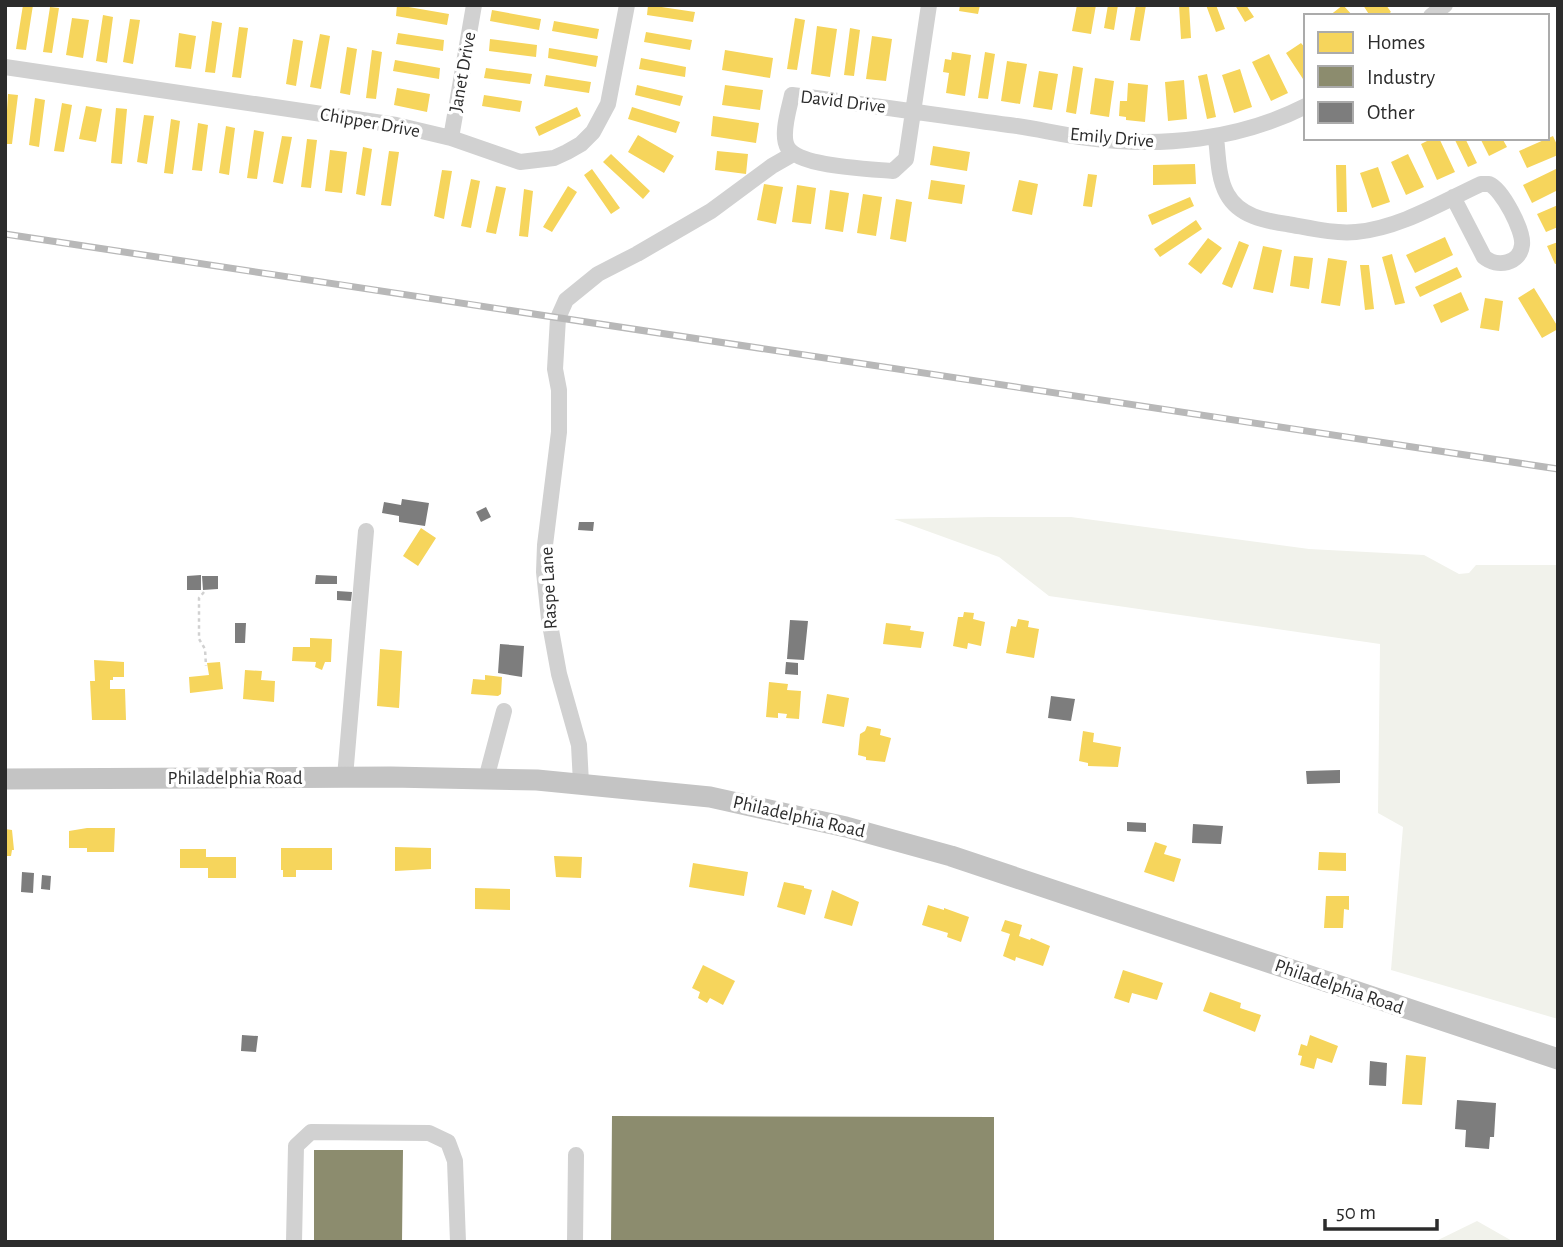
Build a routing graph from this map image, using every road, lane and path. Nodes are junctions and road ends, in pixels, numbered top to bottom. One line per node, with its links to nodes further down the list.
1 (474, 5): 8 (street, Janet Drive)
2 (627, 5): 8 (street, Chipper Drive)
3 (929, 5): 6 (street, David Drive)
4 (5, 67): 8 (street, Chipper Drive)
5 (1304, 107): 7 (street, Emily Drive)
6 (915, 110): 7 (street, Emily Drive); 9 (street, David Drive); 9 (street, David Drive)
7 (1216, 137): 10 (street)
8 (451, 138)
9 (793, 154): 18 (street, Raspe Lane)
10 (1453, 197): 10 (street)
11 (366, 531): 15 (street)
12 (204, 592): 13 (path)
13 (206, 666)
14 (504, 711): 17 (street)
15 (345, 777): 16 (main road, Philadelphia Road); 17 (main road, Philadelphia Road)
16 (5, 779)
17 (486, 779): 18 (main road, Philadelphia Road)
18 (581, 783): 19 (main road, Philadelphia Road)
19 (1558, 1059)
20 (576, 1156): 23 (street)
21 (294, 1242): 22 (street)
22 (457, 1242)
23 (575, 1242)

